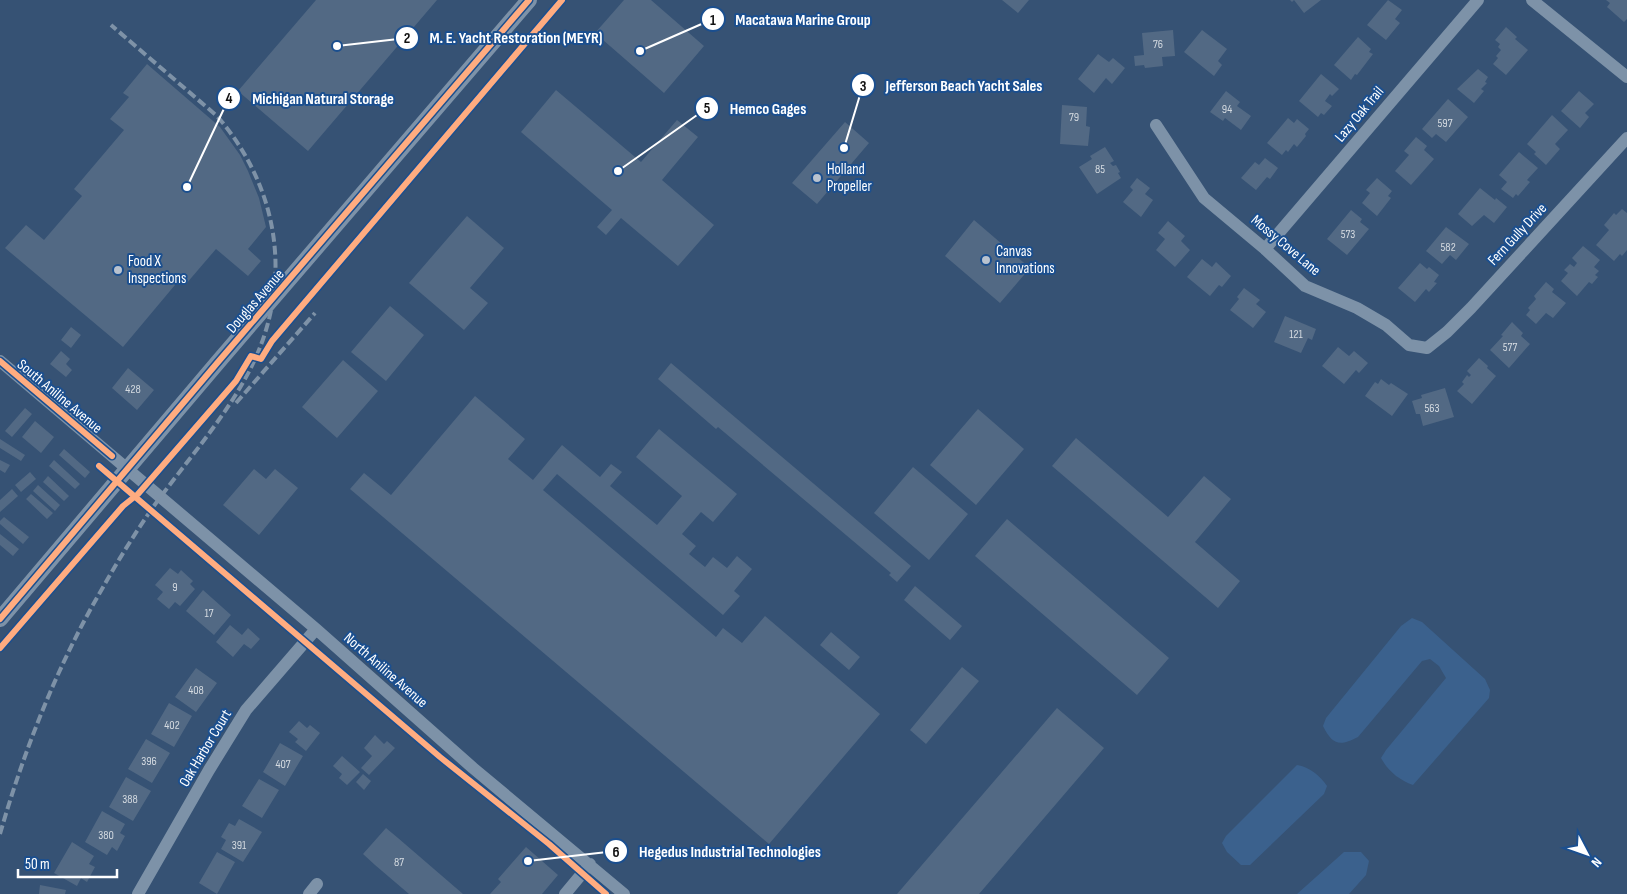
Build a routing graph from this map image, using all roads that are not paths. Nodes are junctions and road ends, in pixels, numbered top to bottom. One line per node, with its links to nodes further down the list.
1 (529, 0): 10 (street, Douglas Avenue)
2 (1478, 0): 7 (street, Lazy Oak Trail)
3 (1532, 0): 4 (street)
4 (1627, 77)
5 (1156, 125): 7 (street, Mossy Cove Lane)
6 (1627, 138): 8 (street, Fern Gully Drive)
7 (1265, 249): 8 (street, Mossy Cove Lane)
8 (1427, 348)
9 (0, 361): 10 (street, South Aniline Avenue)
10 (128, 469): 11 (street, Douglas Avenue); 12 (street, North Aniline Avenue)
11 (0, 620)
12 (316, 629): 13 (street, North Aniline Avenue); 14 (street, Oak Harbor Court)
13 (590, 864): 15 (street); 16 (street, North Aniline Avenue)
14 (138, 894)
15 (565, 894)
16 (624, 894)

